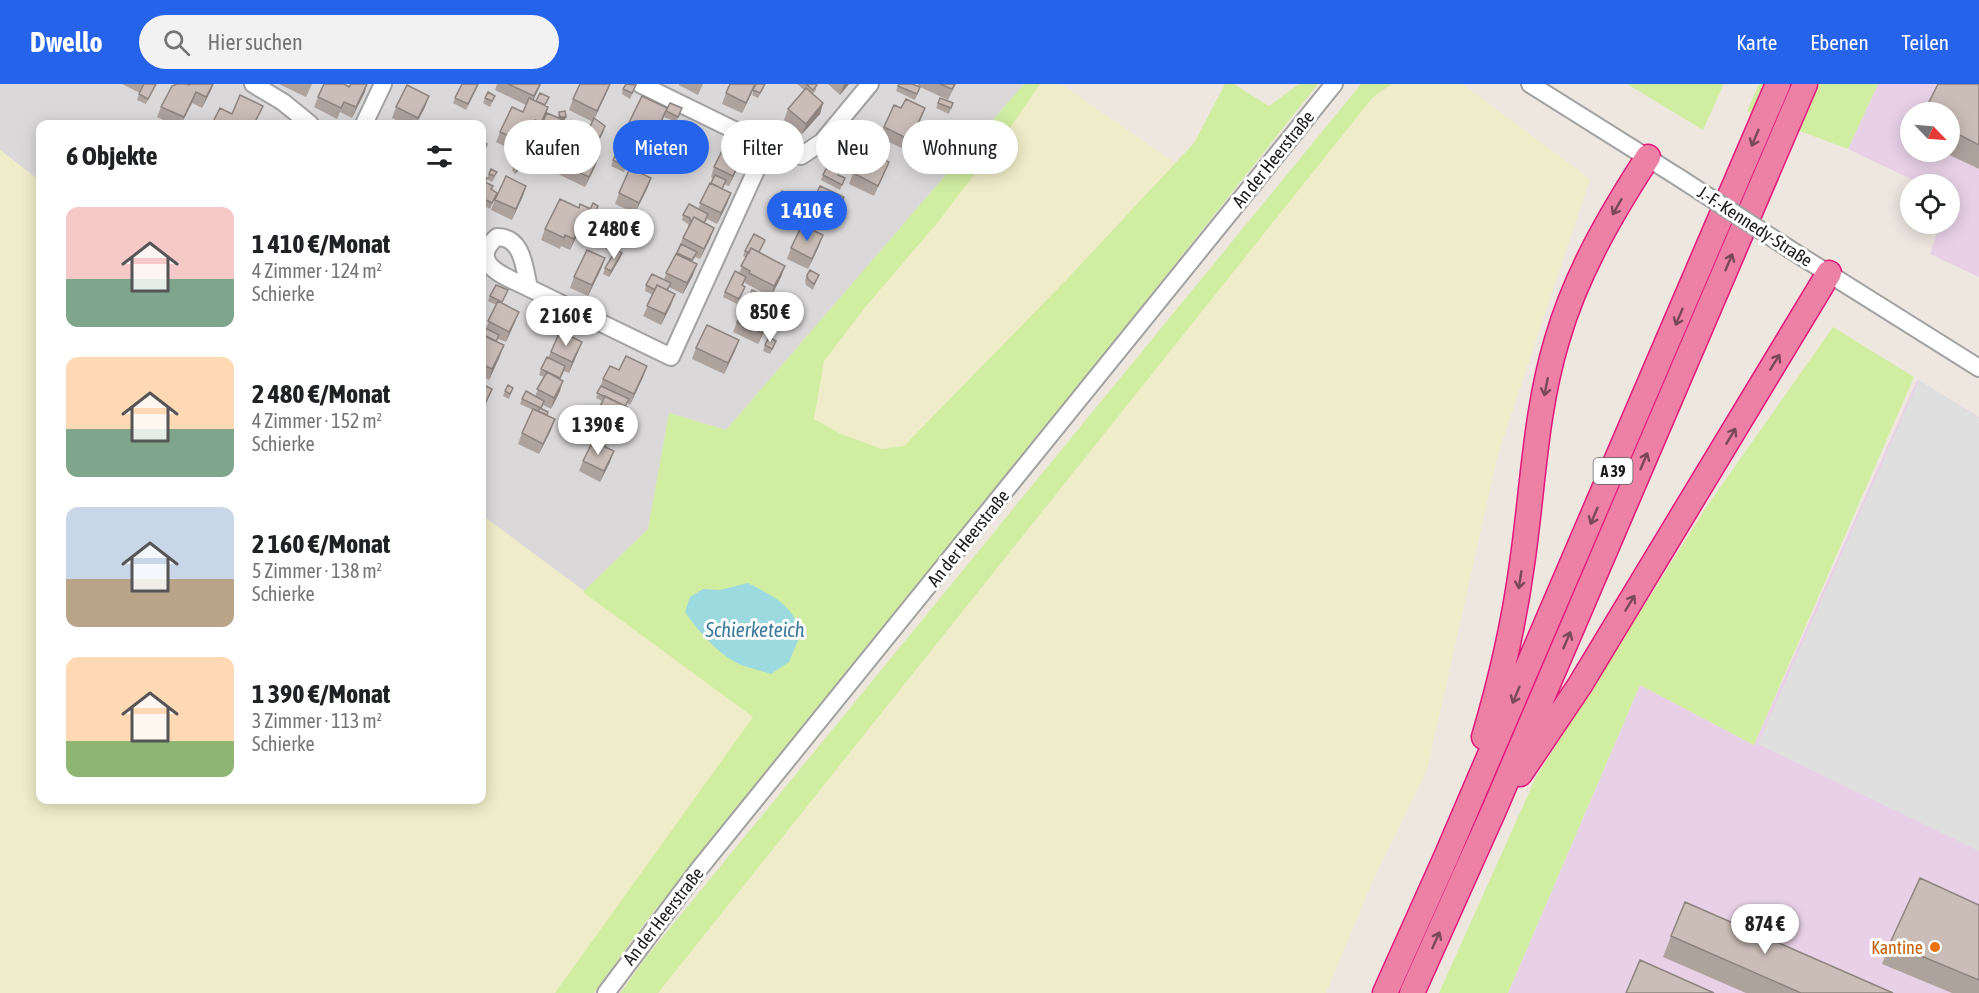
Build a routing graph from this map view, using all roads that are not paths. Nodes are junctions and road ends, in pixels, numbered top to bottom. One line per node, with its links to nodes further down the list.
1 (253, 84): 9 (street)
2 (383, 84): 10 (street)
3 (640, 84): 11 (street)
4 (870, 84): 12 (street)
5 (1334, 84): 20 (street, An der Heerstraße)
6 (1530, 84): 13 (street, J.-F.-Kennedy-Straße)
7 (1778, 84): 19 (highway, A 39, one-way to 19)
8 (1806, 84): 18 (highway, A 39, one-way to 8)
9 (305, 120)
10 (366, 120)
11 (721, 124)
12 (804, 154)
13 (1648, 157): 15 (street, J.-F.-Kennedy-Straße, bridge); 19 (highway, one-way to 19)
14 (754, 174): 16 (street)
15 (1830, 273): 17 (street, J.-F.-Kennedy-Straße); 18 (highway, one-way to 15)
16 (529, 288)
17 (1979, 368)
18 (1494, 810): 22 (highway, A 39, one-way to 18)
19 (1446, 858): 21 (highway, A 39)
20 (606, 993)
21 (1385, 993)
22 (1412, 993)

